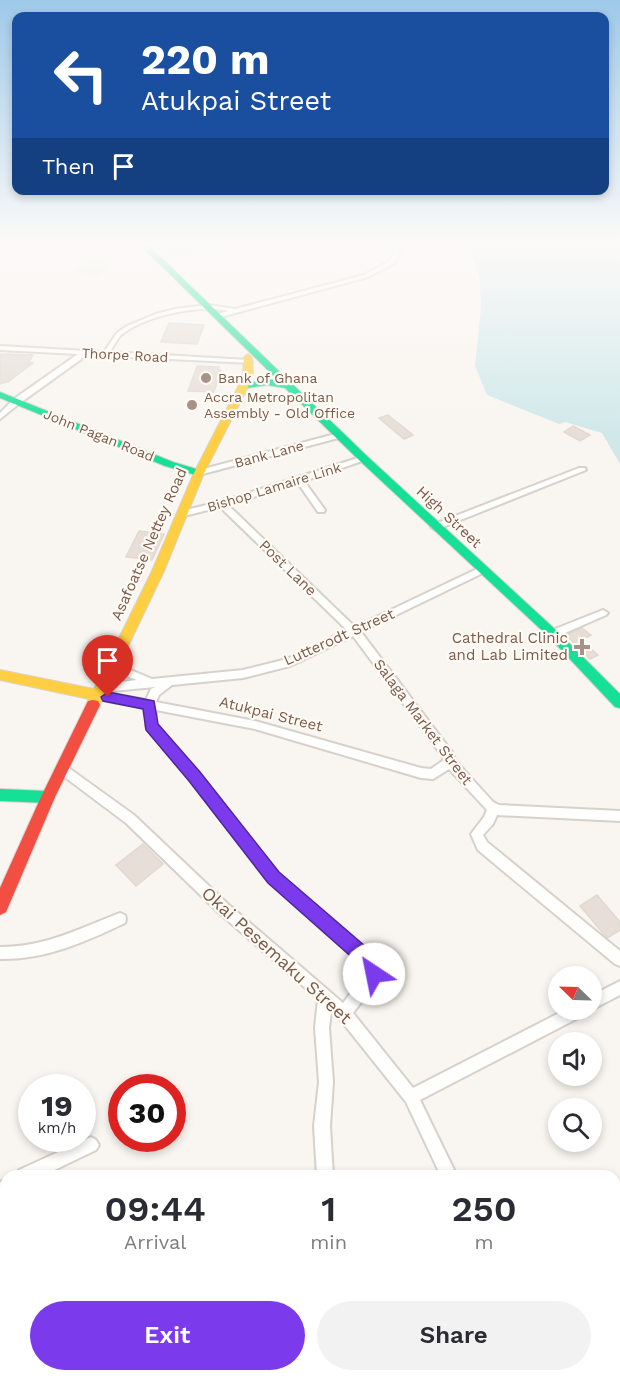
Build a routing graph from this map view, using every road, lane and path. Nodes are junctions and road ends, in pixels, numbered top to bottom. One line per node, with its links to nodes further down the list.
1 (199, 307): 9 (street)
2 (201, 307): 6 (main road); 10 (main road)
3 (226, 307): 5 (street)
4 (248, 307): 5 (street)
5 (235, 311): 6 (street)
6 (217, 316): 10 (main road)
7 (0, 348): 8 (street, Thorpe Road)
8 (85, 353): 9 (street, Thorpe Road); 14 (street)
9 (106, 354): 10 (street, Thorpe Road)
10 (252, 358): 11 (main road, High Street); 12 (main road, Asafoatse Nettey Road)
11 (287, 385): 12 (main road); 16 (main road, High Street)
12 (243, 387): 19 (main road, Asafoatse Nettey Road)
13 (0, 395): 14 (main road, John Pagan Road)
14 (17, 401): 15 (street); 19 (main road, John Pagan Road)
15 (0, 417)
16 (339, 435): 17 (main road, High Street); 19 (street, Bank Lane)
17 (364, 459): 20 (street, Bishop Lamaire Link); 24 (main road, High Street)
18 (582, 470): 24 (street)
19 (199, 473): 23 (main road, Asafoatse Nettey Road)
20 (299, 479): 21 (street, Bishop Lamaire Link); 22 (street)
21 (222, 504): 23 (street, Bishop Lamaire Link); 27 (street, Post Lane)
22 (321, 510)
23 (184, 513): 29 (main road, Asafoatse Nettey Road)
24 (435, 527): 25 (main road, High Street)
25 (482, 570): 27 (street, Lutterodt Street); 28 (main road, High Street)
26 (603, 613): 28 (street)
27 (355, 632): 32 (street, Lutterodt Street); 36 (street, Salaga Market Street)
28 (553, 633): 34 (main road, High Street)
29 (112, 664): 31 (street); 33 (main road, Asafoatse Nettey Road)
30 (0, 675): 33 (main road)
31 (152, 682): 32 (street, Lutterodt Street); 33 (street)
32 (168, 683): 35 (street)
33 (99, 692): 35 (street, Atukpai Street); 37 (main road, Asafoatse Nettey Road)
34 (620, 702)
35 (149, 705): 36 (street, Atukpai Street); 49 (street)
36 (450, 762): 40 (street, Salaga Market Street)
37 (62, 769): 39 (main road, Asafoatse Nettey Road); 47 (street, Okai Pesemaku Street)
38 (0, 795): 39 (main road)
39 (48, 797): 42 (main road, Asafoatse Nettey Road)
40 (493, 809): 41 (street); 45 (street)
41 (620, 816)
42 (0, 907)
43 (120, 919): 44 (street)
44 (0, 953)
45 (620, 959)
46 (620, 988): 48 (street)
47 (325, 996): 49 (street, Okai Pesemaku Street); 54 (street)
48 (602, 997)
49 (344, 1013): 51 (street, Okai Pesemaku Street)
50 (560, 1020): 51 (street)
51 (411, 1097): 55 (street, Okai Pesemaku Street)
52 (76, 1152): 53 (street)
53 (38, 1170)
54 (325, 1170)
55 (446, 1170)

